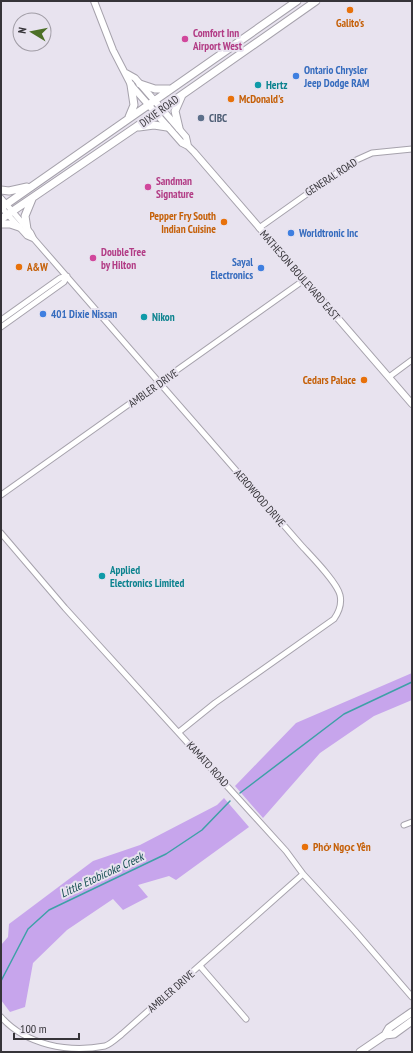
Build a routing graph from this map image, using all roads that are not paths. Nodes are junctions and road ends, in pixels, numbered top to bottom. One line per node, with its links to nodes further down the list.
1 (94, 1): 4 (street, MATHESON BOULEVARD EAST)
2 (297, 1): 7 (main road, DIXIE ROAD)
3 (316, 1): 8 (main road, DIXIE ROAD)
4 (126, 73): 5 (street, MATHESON BOULEVARD EAST); 6 (street, MATHESON BOULEVARD EAST)
5 (140, 84): 7 (main road); 9 (street, MATHESON BOULEVARD EAST)
6 (131, 85): 9 (street, MATHESON BOULEVARD EAST); 12 (main road)
7 (169, 89): 9 (main road, DIXIE ROAD)
8 (182, 94): 10 (main road, DIXIE ROAD); 15 (main road)
9 (151, 102): 10 (street, MATHESON BOULEVARD EAST); 11 (street, MATHESON BOULEVARD EAST); 12 (main road, DIXIE ROAD)
10 (162, 108): 11 (main road, DIXIE ROAD); 15 (street, MATHESON BOULEVARD EAST)
11 (155, 113): 13 (main road, DIXIE ROAD); 14 (street, MATHESON BOULEVARD EAST)
12 (129, 118): 18 (main road, DIXIE ROAD)
13 (136, 127): 14 (main road); 21 (main road, DIXIE ROAD)
14 (167, 127): 16 (street, MATHESON BOULEVARD EAST)
15 (179, 128): 16 (street, MATHESON BOULEVARD EAST)
16 (188, 146): 27 (street, MATHESON BOULEVARD EAST)
17 (412, 149): 27 (street, GENERAL ROAD)
18 (32, 185): 19 (main road); 22 (main road, DIXIE ROAD)
19 (1, 190)
20 (1, 198): 22 (street, AEROWOOD DRIVE)
21 (32, 198): 23 (main road, DIXIE ROAD); 28 (main road)
22 (3, 207): 23 (street, AEROWOOD DRIVE)
23 (10, 213): 24 (main road, DIXIE ROAD); 26 (street, AEROWOOD DRIVE); 28 (street, AEROWOOD DRIVE)
24 (1, 219)
25 (1, 224): 26 (main road)
26 (19, 227): 29 (street, AEROWOOD DRIVE)
27 (259, 228): 31 (street, MATHESON BOULEVARD EAST)
28 (27, 229): 29 (street, AEROWOOD DRIVE)
29 (34, 239): 30 (street, AEROWOOD DRIVE)
30 (67, 276): 32 (street); 33 (street); 36 (street, AEROWOOD DRIVE)
31 (304, 280): 35 (street, MATHESON BOULEVARD EAST); 36 (street, AMBLER DRIVE)
32 (1, 320)
33 (1, 327)
34 (412, 360): 35 (street)
35 (389, 377): 37 (street, MATHESON BOULEVARD EAST)
36 (159, 384): 38 (street, AMBLER DRIVE); 40 (street, AEROWOOD DRIVE)
37 (412, 404)
38 (1, 495)
39 (1, 533): 40 (street, KAMATO ROAD)
40 (179, 732): 43 (street, KAMATO ROAD)
41 (412, 822): 42 (street)
42 (404, 825)
43 (303, 874): 44 (street, AMBLER DRIVE); 45 (street, KAMATO ROAD)
44 (200, 966): 48 (street); 51 (street, AMBLER DRIVE)
45 (412, 997)
46 (412, 1012): 50 (main road)
47 (1, 1017): 51 (street, AMBLER DRIVE)
48 (246, 1019)
49 (412, 1021): 50 (main road)
50 (385, 1035): 53 (main road)
51 (106, 1046): 52 (street)
52 (108, 1052)
53 (360, 1052)

